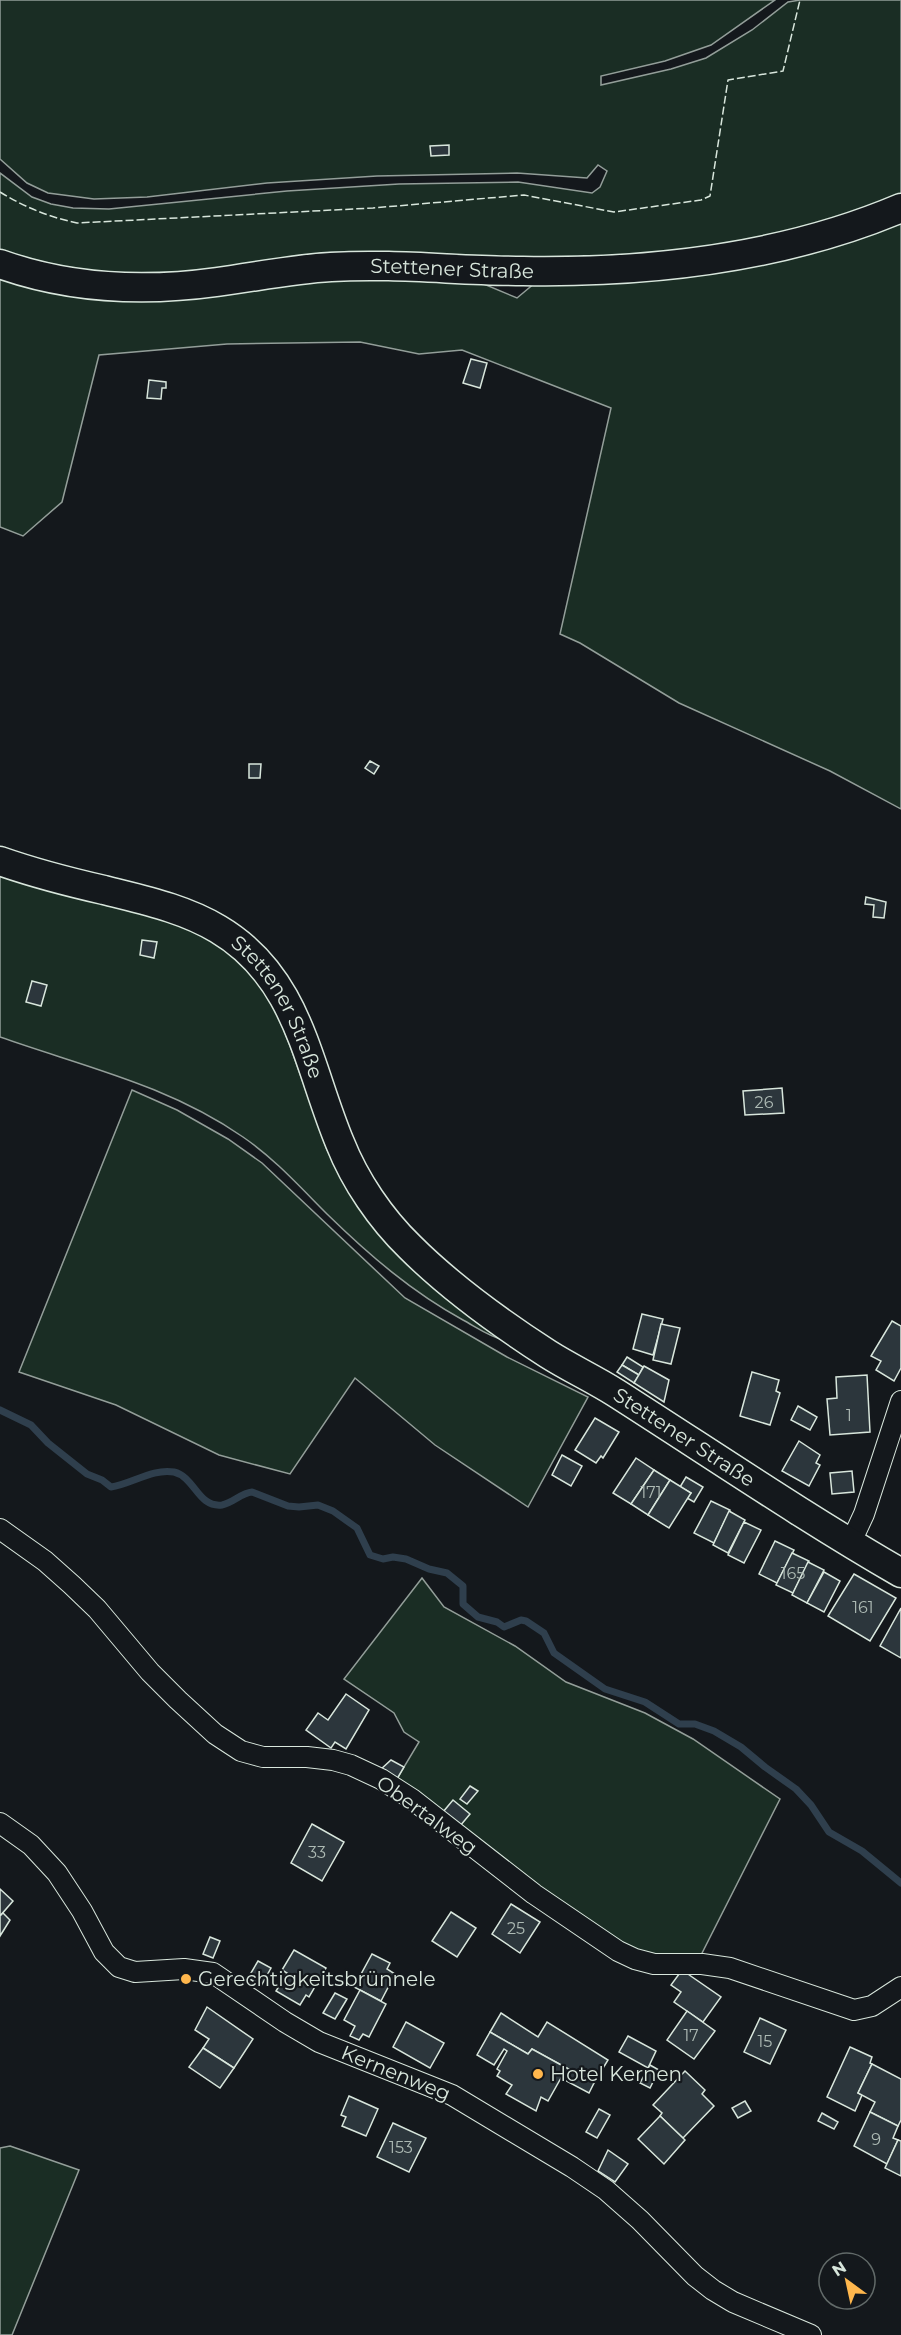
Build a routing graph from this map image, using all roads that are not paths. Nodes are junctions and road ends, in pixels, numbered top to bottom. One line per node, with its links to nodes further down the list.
1 (901, 208): 2 (main road, Stettener Straße)
2 (0, 264)
3 (0, 861): 6 (main road, Stettener Straße)
4 (901, 1401): 6 (street)
5 (0, 1529): 9 (street, Obertalweg)
6 (850, 1542): 7 (main road, Stettener Straße)
7 (901, 1573)
8 (0, 1822): 10 (street, Kernenweg)
9 (901, 1988)
10 (811, 2335)

